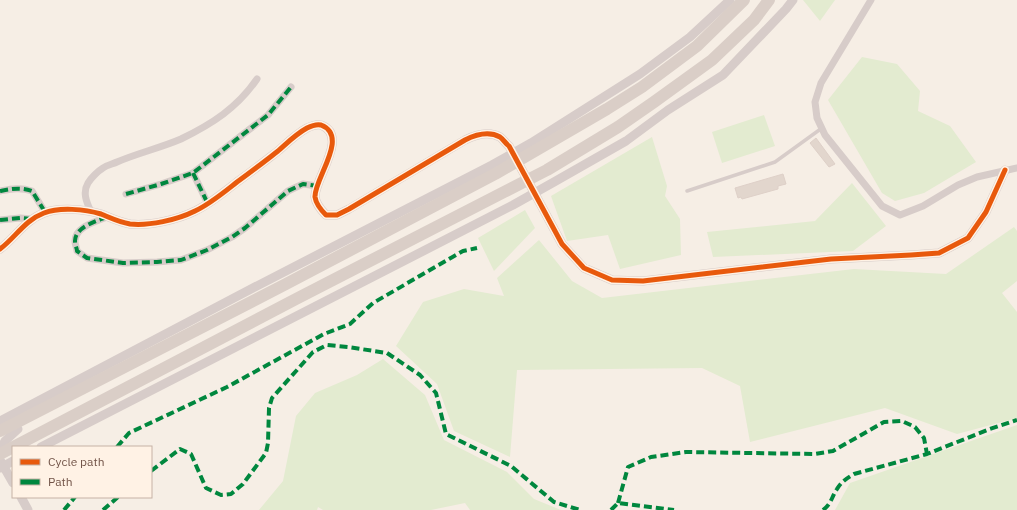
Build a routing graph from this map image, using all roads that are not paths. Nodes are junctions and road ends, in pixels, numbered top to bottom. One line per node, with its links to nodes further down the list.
1 (730, 0): 9 (street)
2 (744, 0): 9 (highway)
3 (769, 0): 13 (highway)
4 (793, 0): 17 (street)
5 (871, 0): 8 (street)
6 (257, 79): 21 (street)
7 (291, 87): 12 (street)
8 (822, 128): 11 (street); 15 (lane)
9 (515, 158): 13 (street); 14 (street); 26 (highway); 27 (street)
10 (1017, 168): 11 (street)
11 (1005, 170): 17 (street)
12 (193, 173): 18 (street); 19 (street)
13 (527, 180): 17 (street); 30 (highway)
14 (317, 186): 19 (street); 22 (street)
15 (687, 190)
16 (0, 192): 20 (street)
17 (534, 193): 31 (street)
18 (126, 194)
19 (208, 204): 22 (street)
20 (45, 212): 21 (street); 23 (street)
21 (91, 212): 22 (street)
22 (107, 217)
23 (32, 219): 24 (street); 25 (street)
24 (0, 220)
25 (0, 249)
26 (124, 367): 28 (highway); 29 (highway)
27 (0, 421)
28 (18, 429): 33 (street)
29 (0, 431)
30 (15, 446)
31 (44, 446)
32 (12, 448): 34 (highway)
33 (0, 450)
34 (0, 454)
35 (12, 461): 36 (street)
36 (1, 464): 37 (street)
37 (12, 481)
38 (22, 498): 39 (street)
39 (28, 510)

